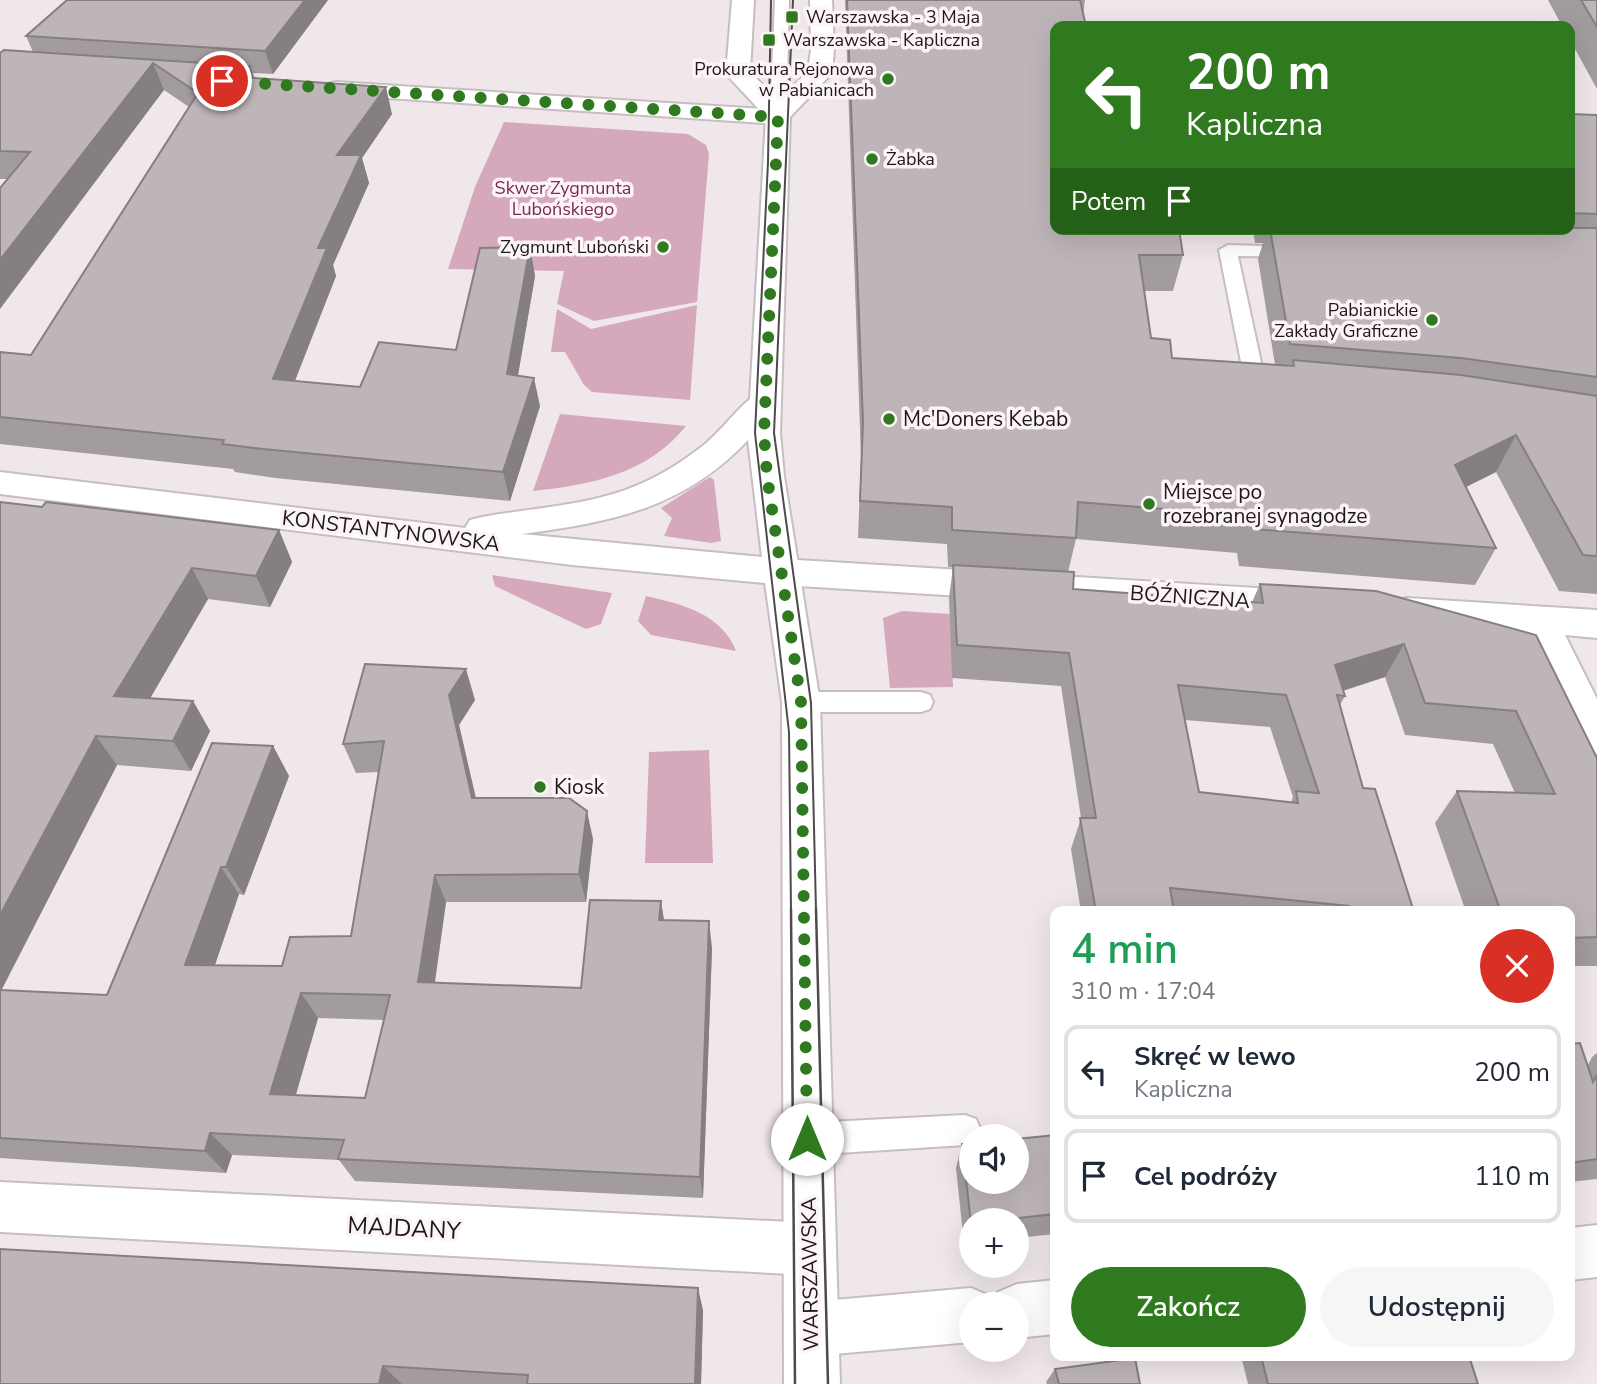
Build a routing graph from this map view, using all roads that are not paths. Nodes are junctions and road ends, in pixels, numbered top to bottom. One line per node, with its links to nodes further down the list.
1 (743, 0): 5 (street)
2 (782, 0): 5 (lane)
3 (821, 0): 5 (street)
4 (320, 88): 5 (street)
5 (778, 117): 8 (street, WARSZAWSKA)
6 (1310, 252): 7 (lane)
7 (1282, 389)
8 (766, 402): 10 (street); 11 (street, WARSZAWSKA)
9 (0, 483): 10 (street, KONSTANTYNOWSKA)
10 (439, 537): 11 (street, KONSTANTYNOWSKA)
11 (782, 572): 12 (street, BÓŹNICZNA); 16 (street, WARSZAWSKA)
12 (1332, 606)
13 (1374, 608): 14 (street)
14 (1538, 619): 15 (street); 18 (street)
15 (1597, 624)
16 (801, 702): 17 (lane); 20 (street, WARSZAWSKA)
17 (921, 702)
18 (1597, 738)
19 (959, 1130): 20 (lane)
20 (807, 1139): 22 (street, WARSZAWSKA)
21 (0, 1207): 22 (street, MAJDANY)
22 (809, 1249): 28 (street, WARSZAWSKA)
23 (1597, 1251): 24 (street)
24 (1575, 1253)
25 (1050, 1308): 26 (street)
26 (1029, 1310)
27 (959, 1316): 28 (street)
28 (811, 1329): 29 (street, WARSZAWSKA)
29 (812, 1384)

